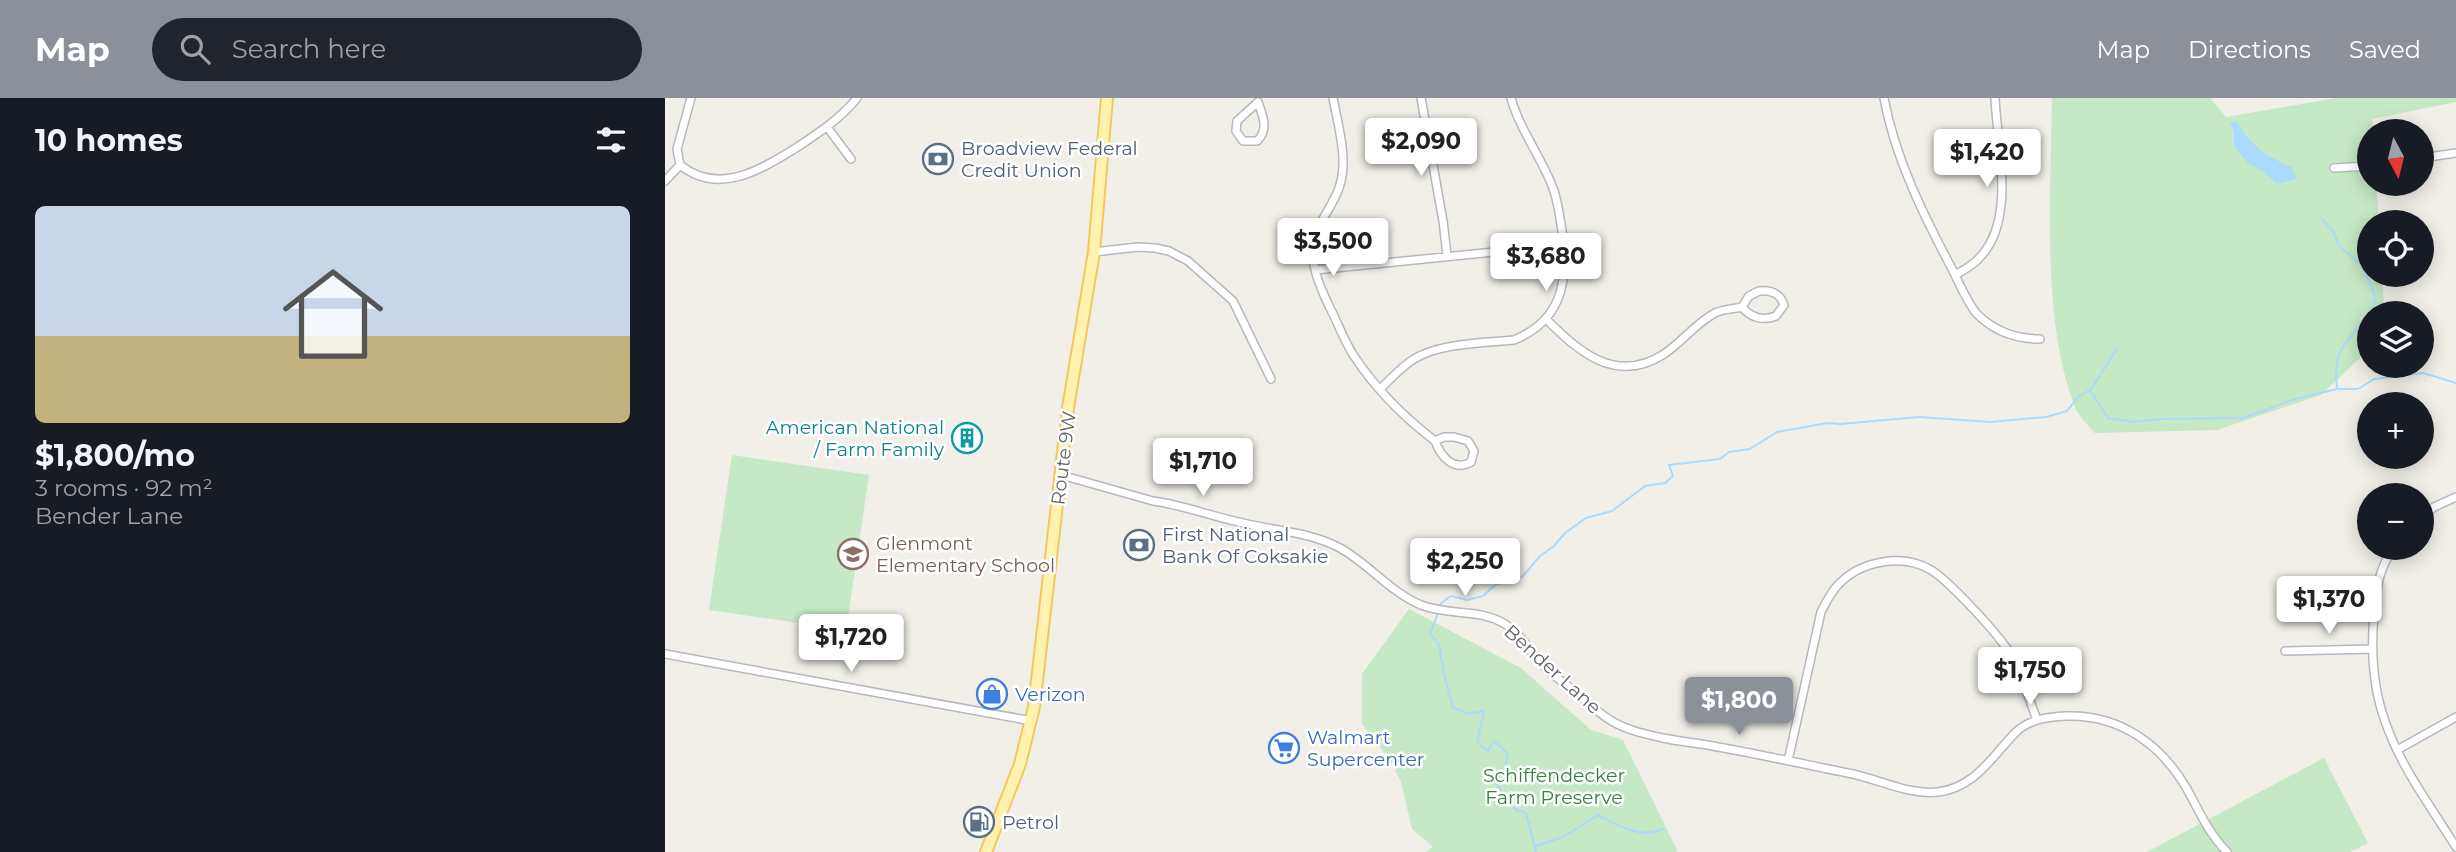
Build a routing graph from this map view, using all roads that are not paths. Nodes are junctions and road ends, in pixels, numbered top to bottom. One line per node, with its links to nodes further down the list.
1 (691, 98): 14 (street)
2 (857, 98): 10 (street)
3 (1107, 98): 19 (main road, Route 9W)
4 (1333, 98): 21 (street)
5 (1421, 98): 20 (street)
6 (1511, 98): 18 (street)
7 (1884, 98): 22 (street)
8 (1994, 98): 22 (street)
9 (1259, 100): 9 (street)
10 (827, 127): 13 (street); 14 (street)
11 (2456, 153): 12 (street)
12 (2434, 156)
13 (851, 159)
14 (680, 165): 17 (street)
15 (2357, 167): 16 (street)
16 (2334, 168)
17 (665, 181)
18 (1563, 245): 20 (street); 24 (street)
19 (1094, 252): 26 (street); 29 (main road, Route 9W)
20 (1447, 255): 21 (street)
21 (1315, 270): 27 (street)
22 (1955, 275): 25 (street)
23 (1742, 307): 23 (street); 24 (street)
24 (1546, 319): 27 (street)
25 (2040, 339)
26 (1271, 379)
27 (1381, 388): 28 (street)
28 (1435, 441): 28 (street)
29 (1061, 475): 38 (main road, Route 9W); 40 (street, Bender Lane)
30 (2456, 497): 31 (street)
31 (2434, 507)
32 (2388, 560): 33 (street)
33 (2373, 649): 34 (street); 39 (street)
34 (2285, 651)
35 (665, 654): 38 (street)
36 (2456, 716): 39 (street)
37 (2037, 720): 40 (street, Bender Lane); 40 (street); 43 (street)
38 (1032, 722): 42 (main road, Route 9W)
39 (2397, 750): 41 (street)
40 (1788, 761)
41 (2456, 847)
42 (986, 852)
43 (2227, 852)

